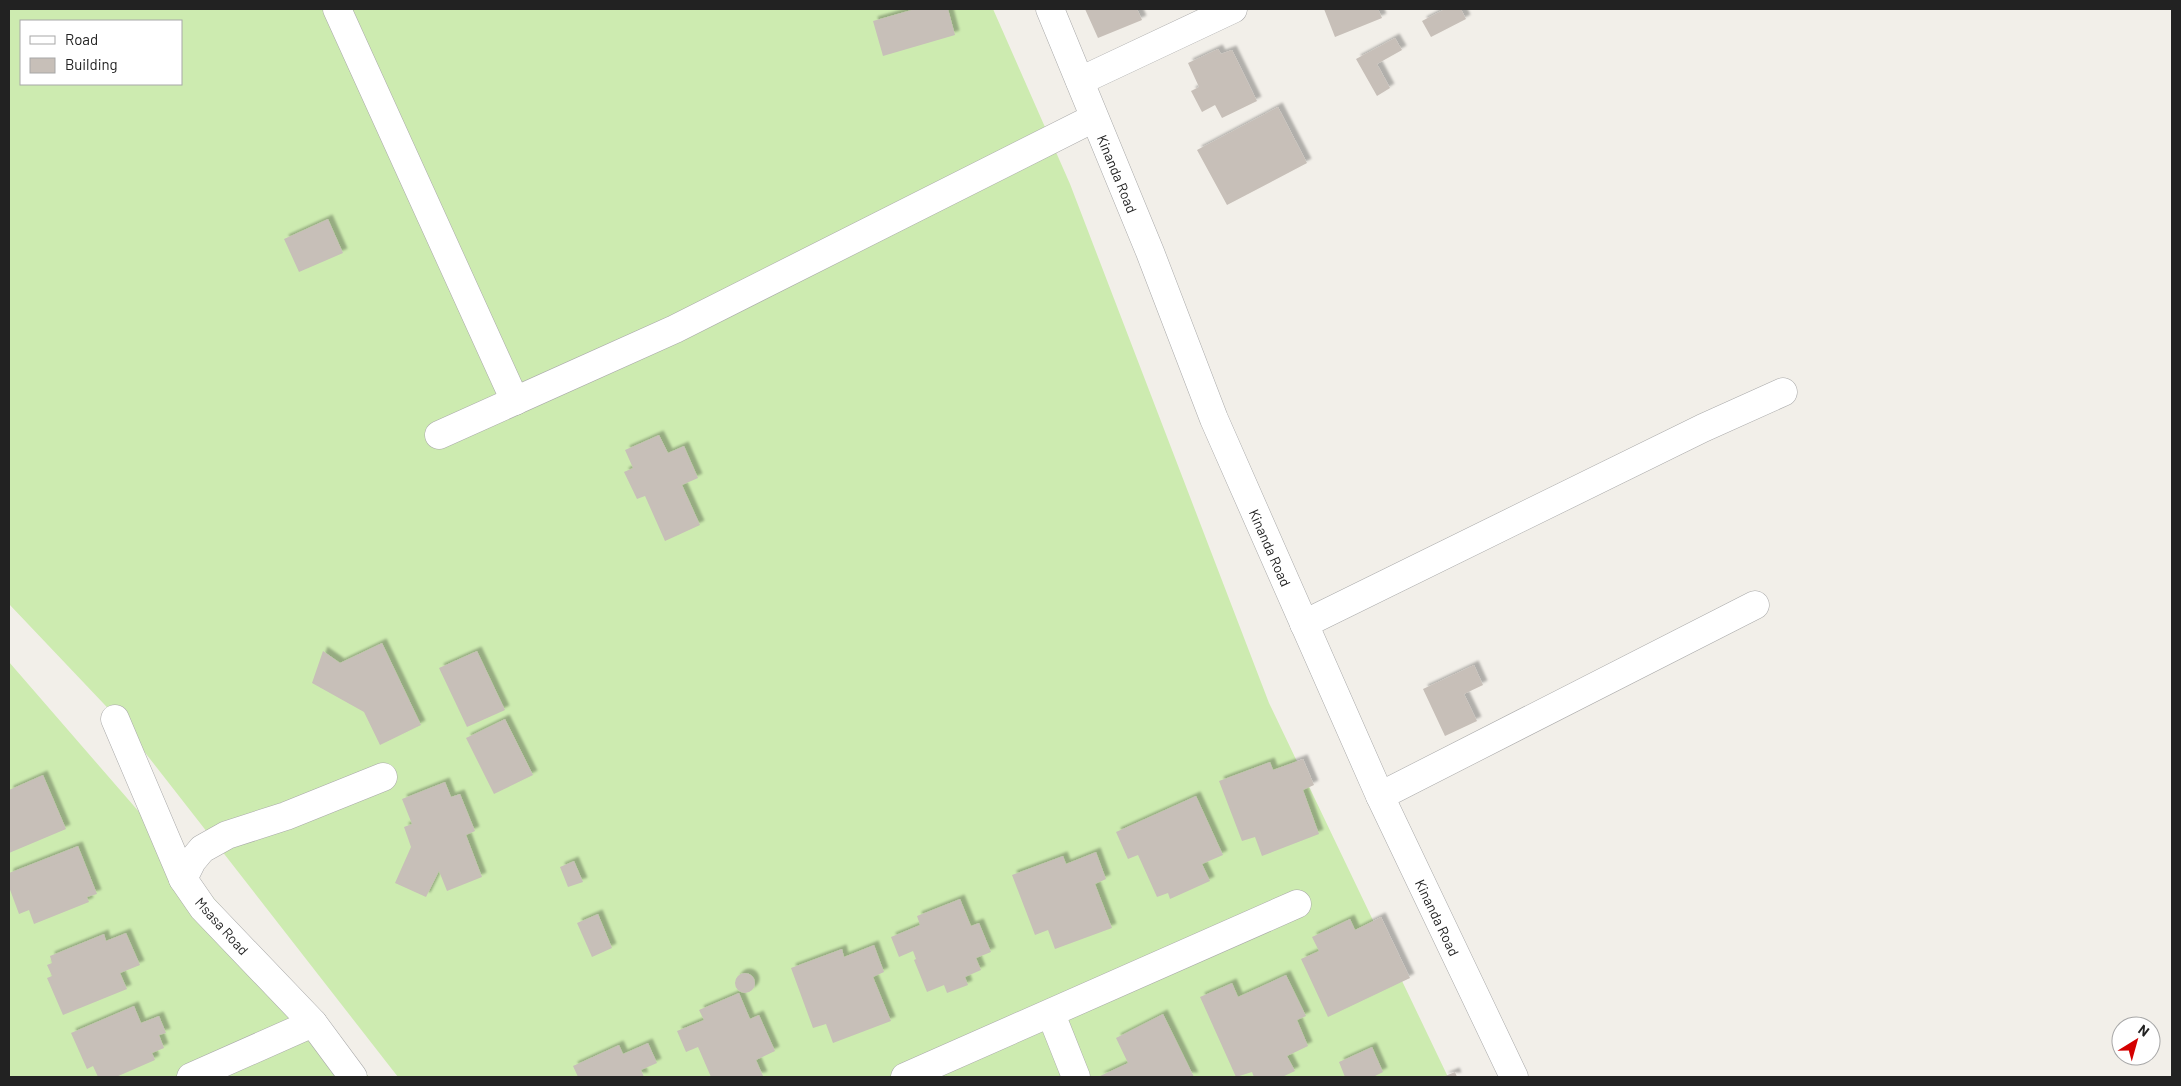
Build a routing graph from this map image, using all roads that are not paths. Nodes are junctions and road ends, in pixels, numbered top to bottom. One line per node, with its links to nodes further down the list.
1 (336, 9): 7 (street)
2 (1050, 9): 4 (street, Kinanda Road)
3 (1233, 9): 4 (street)
4 (1080, 81): 5 (street, Kinanda Road)
5 (1094, 118): 7 (street); 10 (street, Kinanda Road)
6 (1783, 392): 10 (street)
7 (515, 401): 8 (street)
8 (439, 435)
9 (1755, 605): 13 (street)
10 (1304, 624): 13 (street, Kinanda Road)
11 (115, 719): 14 (street, Msasa Road)
12 (383, 777): 14 (street)
13 (1380, 796): 22 (street, Kinanda Road)
14 (183, 879): 17 (street, Msasa Road)
15 (1297, 904): 16 (street)
16 (1050, 1014): 20 (street); 21 (street)
17 (313, 1022): 18 (street); 19 (street, Msasa Road)
18 (191, 1077)
19 (353, 1077)
20 (905, 1077)
21 (1076, 1077)
22 (1514, 1077)

